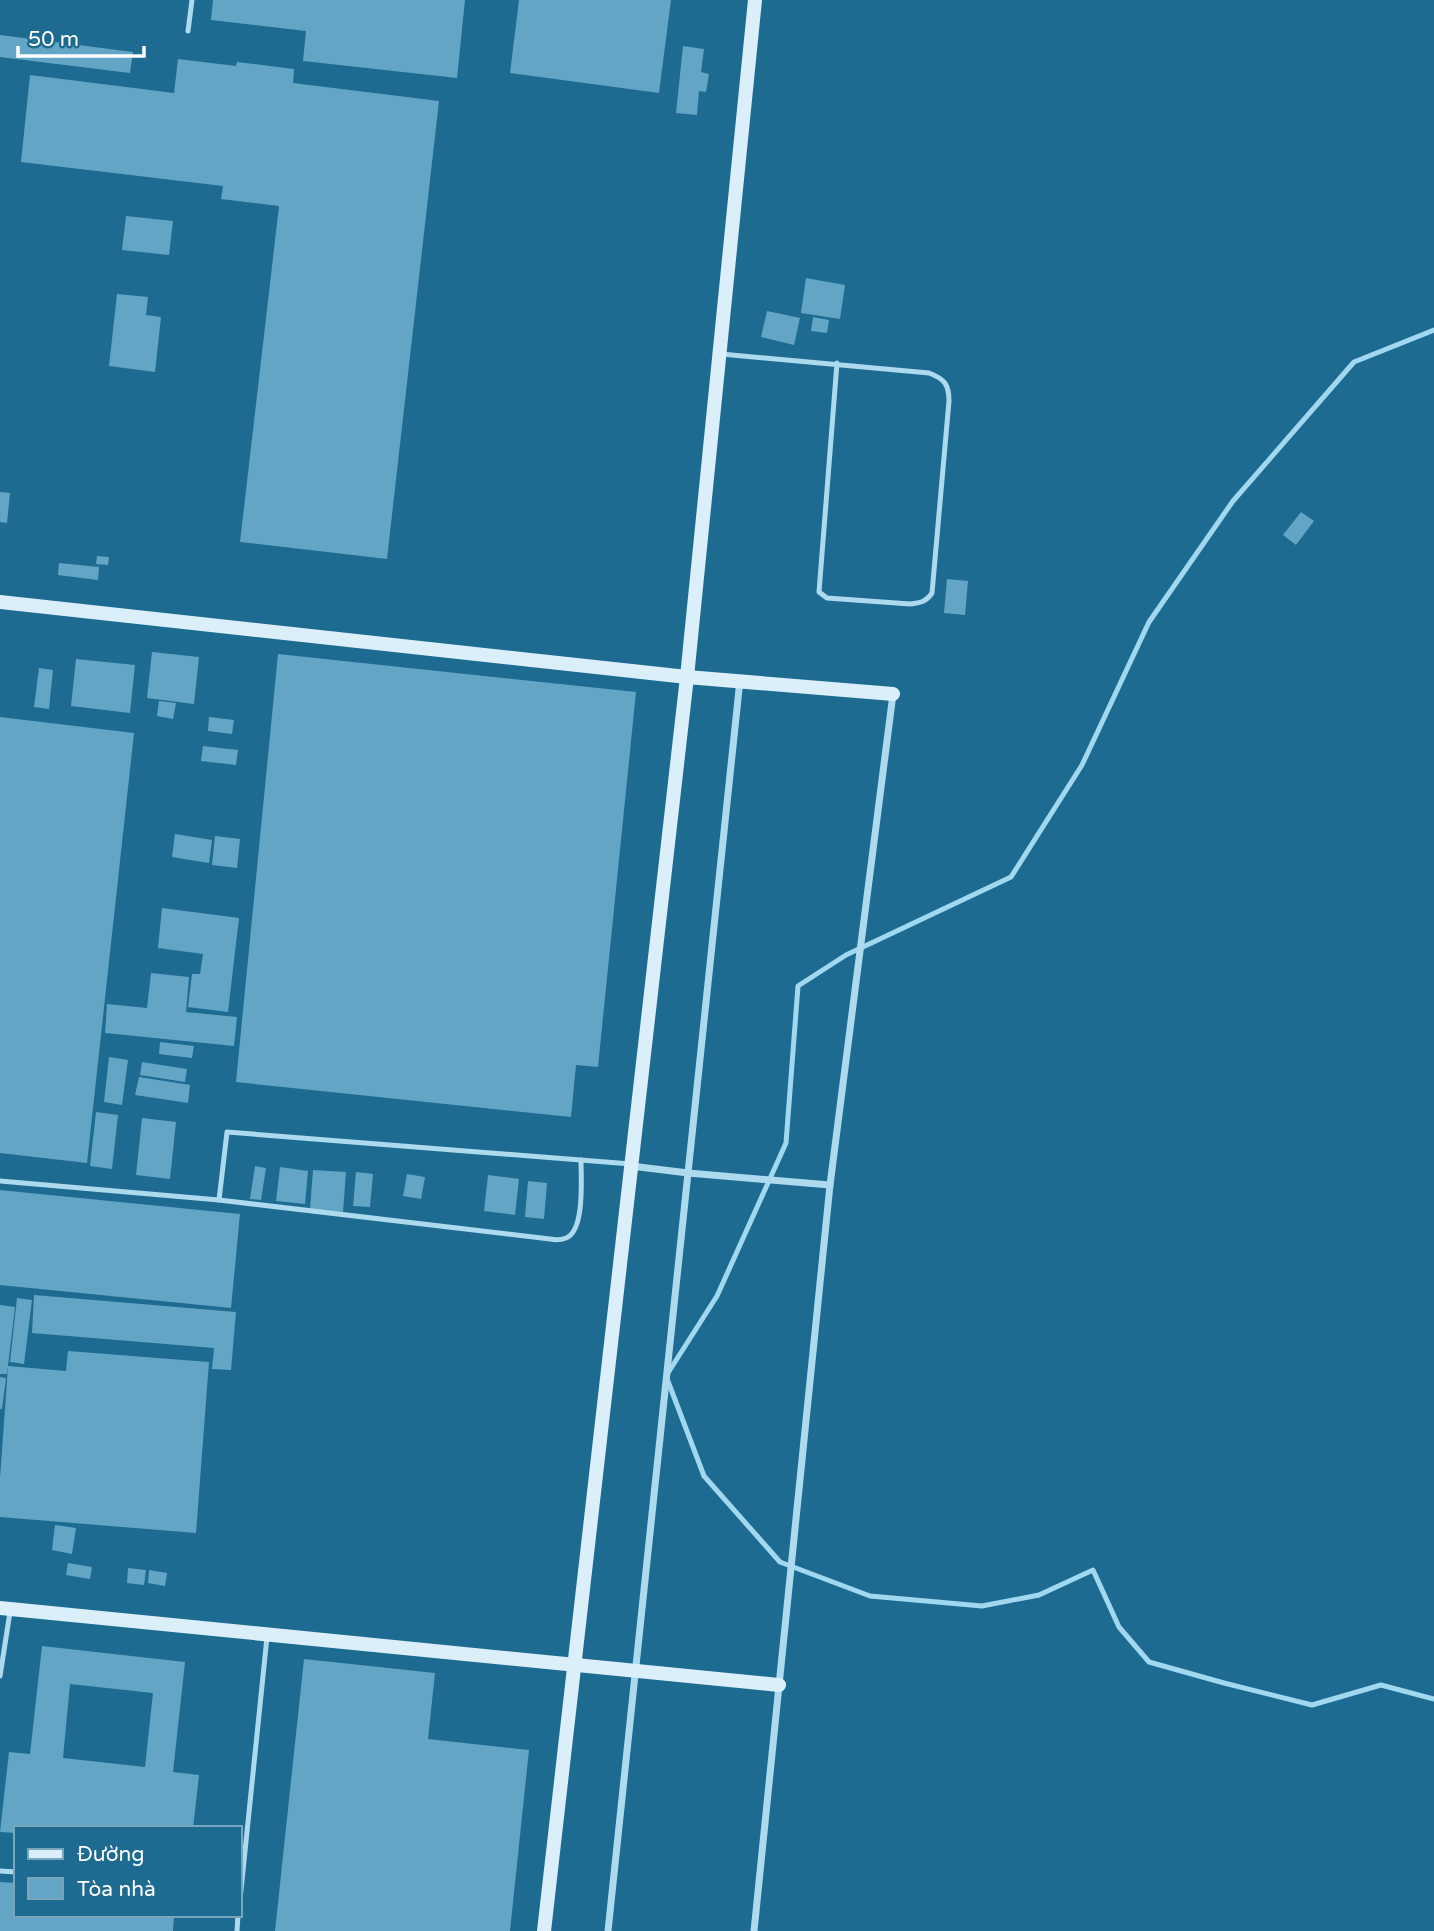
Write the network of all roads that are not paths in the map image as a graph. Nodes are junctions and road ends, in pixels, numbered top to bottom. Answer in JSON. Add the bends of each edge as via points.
{"nodes":[{"id":1,"x":192,"y":0,"type":"edge"},
{"id":2,"x":755,"y":0,"type":"edge"},
{"id":3,"x":188,"y":31,"type":"dead end"},
{"id":4,"x":719,"y":354,"type":"junction"},
{"id":5,"x":836,"y":363,"type":"junction"},
{"id":6,"x":0,"y":602,"type":"edge"},
{"id":7,"x":687,"y":677,"type":"junction"},
{"id":8,"x":740,"y":680,"type":"junction"},
{"id":9,"x":893,"y":694,"type":"joint"},
{"id":10,"x":581,"y":1160,"type":"junction"},
{"id":11,"x":631,"y":1165,"type":"junction"},
{"id":12,"x":688,"y":1173,"type":"junction"},
{"id":13,"x":0,"y":1181,"type":"edge"},
{"id":14,"x":830,"y":1185,"type":"junction"},
{"id":15,"x":219,"y":1200,"type":"junction"},
{"id":16,"x":5,"y":1608,"type":"edge"},
{"id":17,"x":268,"y":1634,"type":"junction"},
{"id":18,"x":575,"y":1665,"type":"junction"},
{"id":19,"x":634,"y":1671,"type":"junction"},
{"id":20,"x":0,"y":1676,"type":"edge"},
{"id":21,"x":779,"y":1685,"type":"junction"},
{"id":22,"x":242,"y":1874,"type":"edge"},
{"id":23,"x":544,"y":1931,"type":"edge"},
{"id":24,"x":608,"y":1931,"type":"edge"},
{"id":25,"x":754,"y":1931,"type":"edge"}],
"edges":[{"from":1,"to":3,"type":"lane"},
{"from":2,"to":4,"type":"street"},
{"from":4,"to":5,"type":"lane"},
{"from":4,"to":7,"type":"street"},
{"from":5,"to":5,"type":"lane","via":[[818,592],[827,598],[921,603],[932,593],[949,401],[946,382],[929,373]]},
{"from":6,"to":7,"type":"street"},
{"from":7,"to":8,"type":"street"},
{"from":7,"to":11,"type":"street"},
{"from":8,"to":9,"type":"street"},
{"from":8,"to":12,"type":"street"},
{"from":9,"to":14,"type":"street"},
{"from":10,"to":11,"type":"lane"},
{"from":10,"to":15,"type":"lane","via":[[227,1132]]},
{"from":10,"to":15,"type":"lane","via":[[577,1226],[564,1240]]},
{"from":11,"to":12,"type":"street"},
{"from":11,"to":18,"type":"street"},
{"from":12,"to":14,"type":"street"},
{"from":12,"to":19,"type":"street"},
{"from":13,"to":15,"type":"lane"},
{"from":14,"to":21,"type":"street"},
{"from":16,"to":17,"type":"street"},
{"from":16,"to":20,"type":"lane"},
{"from":17,"to":18,"type":"street"},
{"from":17,"to":22,"type":"lane"},
{"from":18,"to":19,"type":"street"},
{"from":18,"to":23,"type":"street"},
{"from":19,"to":21,"type":"street"},
{"from":19,"to":24,"type":"street"},
{"from":21,"to":25,"type":"street"}]}
